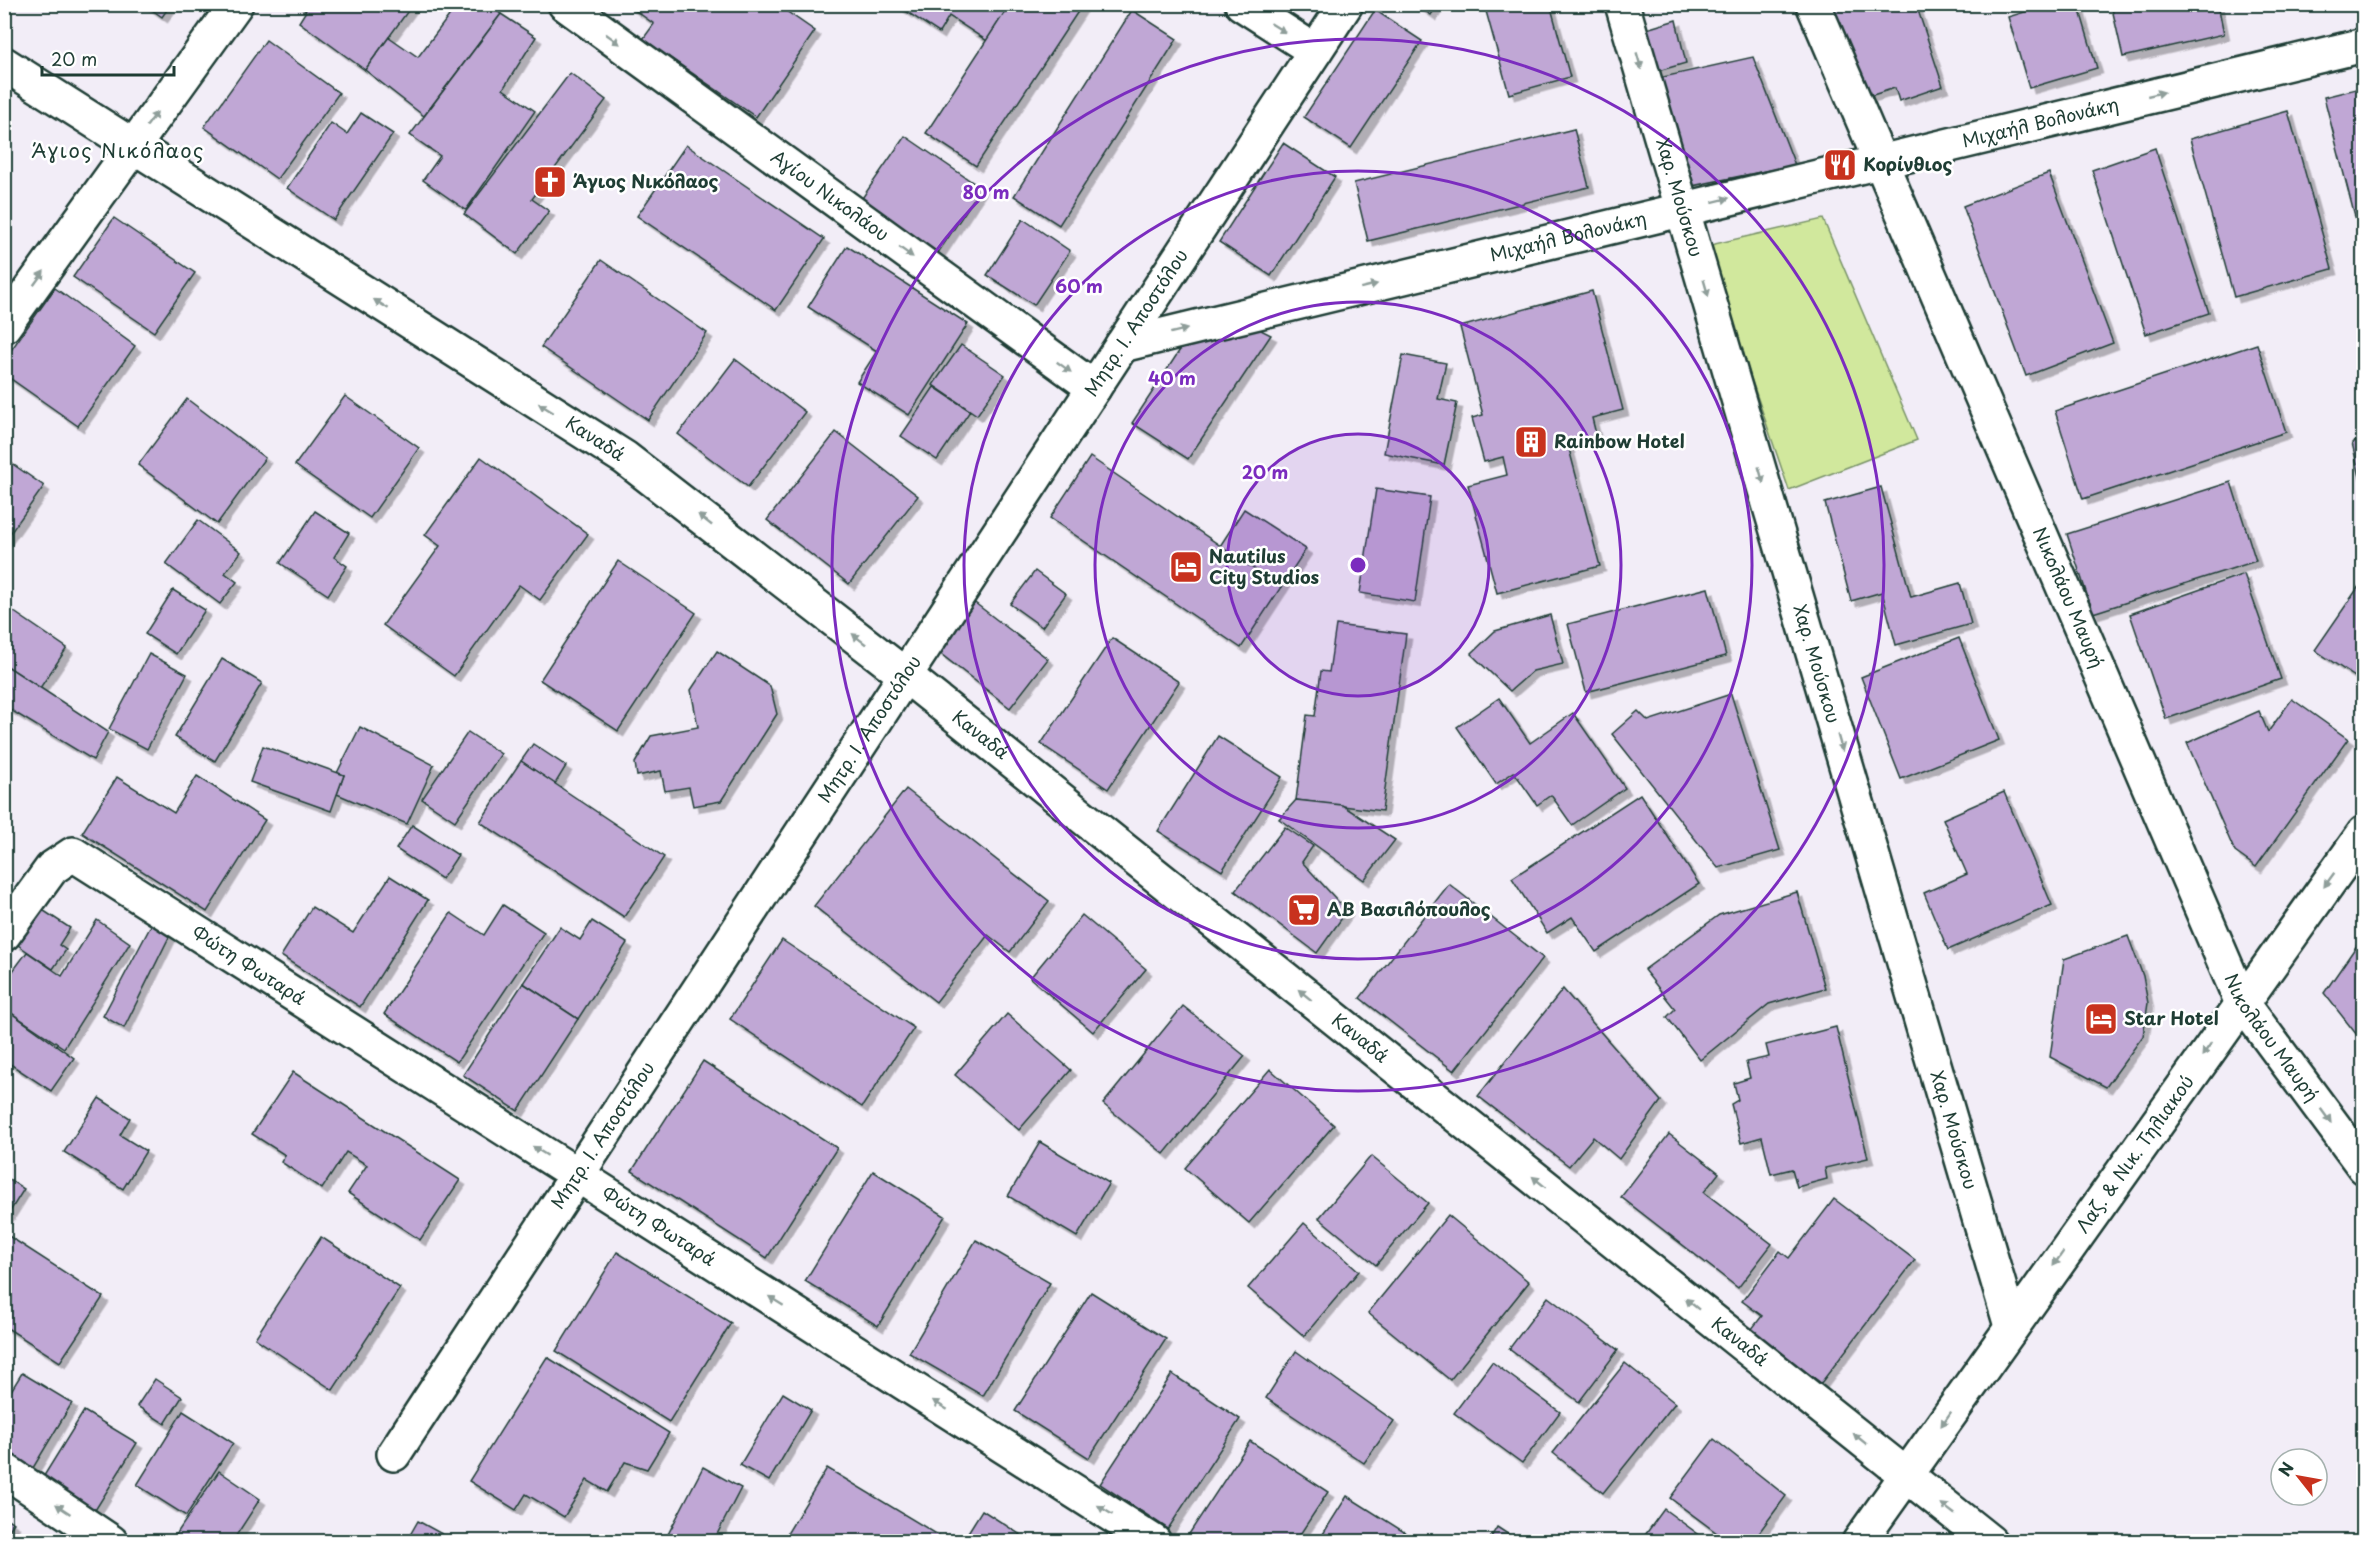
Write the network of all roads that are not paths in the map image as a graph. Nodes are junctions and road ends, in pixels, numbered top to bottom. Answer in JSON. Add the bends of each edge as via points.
{"nodes":[{"id":1,"x":236,"y":4,"type":"edge"},
{"id":2,"x":565,"y":4,"type":"edge"},
{"id":3,"x":1242,"y":4,"type":"edge"},
{"id":4,"x":1346,"y":4,"type":"edge"},
{"id":5,"x":1622,"y":4,"type":"edge"},
{"id":6,"x":1813,"y":4,"type":"edge"},
{"id":7,"x":2364,"y":45,"type":"edge"},
{"id":8,"x":1315,"y":51,"type":"junction"},
{"id":9,"x":4,"y":64,"type":"edge"},
{"id":10,"x":132,"y":147,"type":"junction"},
{"id":11,"x":1880,"y":160,"type":"junction"},
{"id":12,"x":1683,"y":210,"type":"junction"},
{"id":13,"x":4,"y":326,"type":"edge"},
{"id":14,"x":1122,"y":345,"type":"junction"},
{"id":15,"x":1094,"y":388,"type":"junction"},
{"id":16,"x":905,"y":675,"type":"junction"},
{"id":17,"x":2364,"y":833,"type":"edge"},
{"id":18,"x":4,"y":934,"type":"edge"},
{"id":19,"x":2241,"y":1001,"type":"junction"},
{"id":20,"x":2364,"y":1167,"type":"edge"},
{"id":21,"x":577,"y":1174,"type":"junction"},
{"id":22,"x":2011,"y":1326,"type":"junction"},
{"id":23,"x":394,"y":1454,"type":"dead end"},
{"id":24,"x":4,"y":1470,"type":"edge"},
{"id":25,"x":1906,"y":1476,"type":"junction"},
{"id":26,"x":111,"y":1542,"type":"edge"},
{"id":27,"x":1154,"y":1542,"type":"edge"},
{"id":28,"x":1859,"y":1542,"type":"edge"},
{"id":29,"x":1990,"y":1542,"type":"edge"}],
"edges":[{"from":10,"to":1,"type":"street","one_way":true},
{"from":2,"to":15,"type":"street","name":"Αγίου Νικολάου","one_way":true},
{"from":3,"to":8,"type":"street","one_way":true},
{"from":4,"to":8,"type":"street","name":"Μητρ. Ι. Αποστόλου"},
{"from":5,"to":12,"type":"street","name":"Χαρ. Μούσκου","one_way":true},
{"from":6,"to":11,"type":"street","name":"Νικολάου Μαυρή"},
{"from":11,"to":7,"type":"street","name":"Μιχαήλ Βολονάκη","one_way":true},
{"from":8,"to":14,"type":"street","name":"Μητρ. Ι. Αποστόλου"},
{"from":9,"to":10,"type":"street","name":"Καναδά"},
{"from":13,"to":10,"type":"street","one_way":true},
{"from":16,"to":10,"type":"street","name":"Καναδά","one_way":true,"via":[[625,458]]},
{"from":12,"to":11,"type":"street","name":"Μιχαήλ Βολονάκη","one_way":true},
{"from":11,"to":19,"type":"street","name":"Νικολάου Μαυρή"},
{"from":14,"to":12,"type":"street","name":"Μιχαήλ Βολονάκη","one_way":true},
{"from":12,"to":22,"type":"street","name":"Χαρ. Μούσκου","one_way":true},
{"from":14,"to":15,"type":"street","name":"Μητρ. Ι. Αποστόλου"},
{"from":15,"to":16,"type":"street","name":"Μητρ. Ι. Αποστόλου"},
{"from":16,"to":21,"type":"street","name":"Μητρ. Ι. Αποστόλου"},
{"from":25,"to":16,"type":"street","name":"Καναδά","one_way":true},
{"from":17,"to":19,"type":"street","name":"Λαζ. & Νικ. Τηλιακού","one_way":true},
{"from":21,"to":18,"type":"street","name":"Φώτη Φωταρά","one_way":true,"via":[[74,854],[52,868]]},
{"from":19,"to":20,"type":"street","name":"Νικολάου Μαυρή","one_way":true},
{"from":19,"to":22,"type":"street","name":"Λαζ. & Νικ. Τηλιακού","one_way":true},
{"from":21,"to":23,"type":"street","name":"Μητρ. Ι. Αποστόλου"},
{"from":27,"to":21,"type":"street","name":"Φώτη Φωταρά","one_way":true},
{"from":22,"to":25,"type":"street","name":"Λαζ. & Νικ. Τηλιακού","one_way":true},
{"from":26,"to":24,"type":"street","one_way":true},
{"from":25,"to":28,"type":"street","name":"Λαζ. & Νικ. Τηλιακού"},
{"from":29,"to":25,"type":"street","name":"Καναδά","one_way":true}]}
